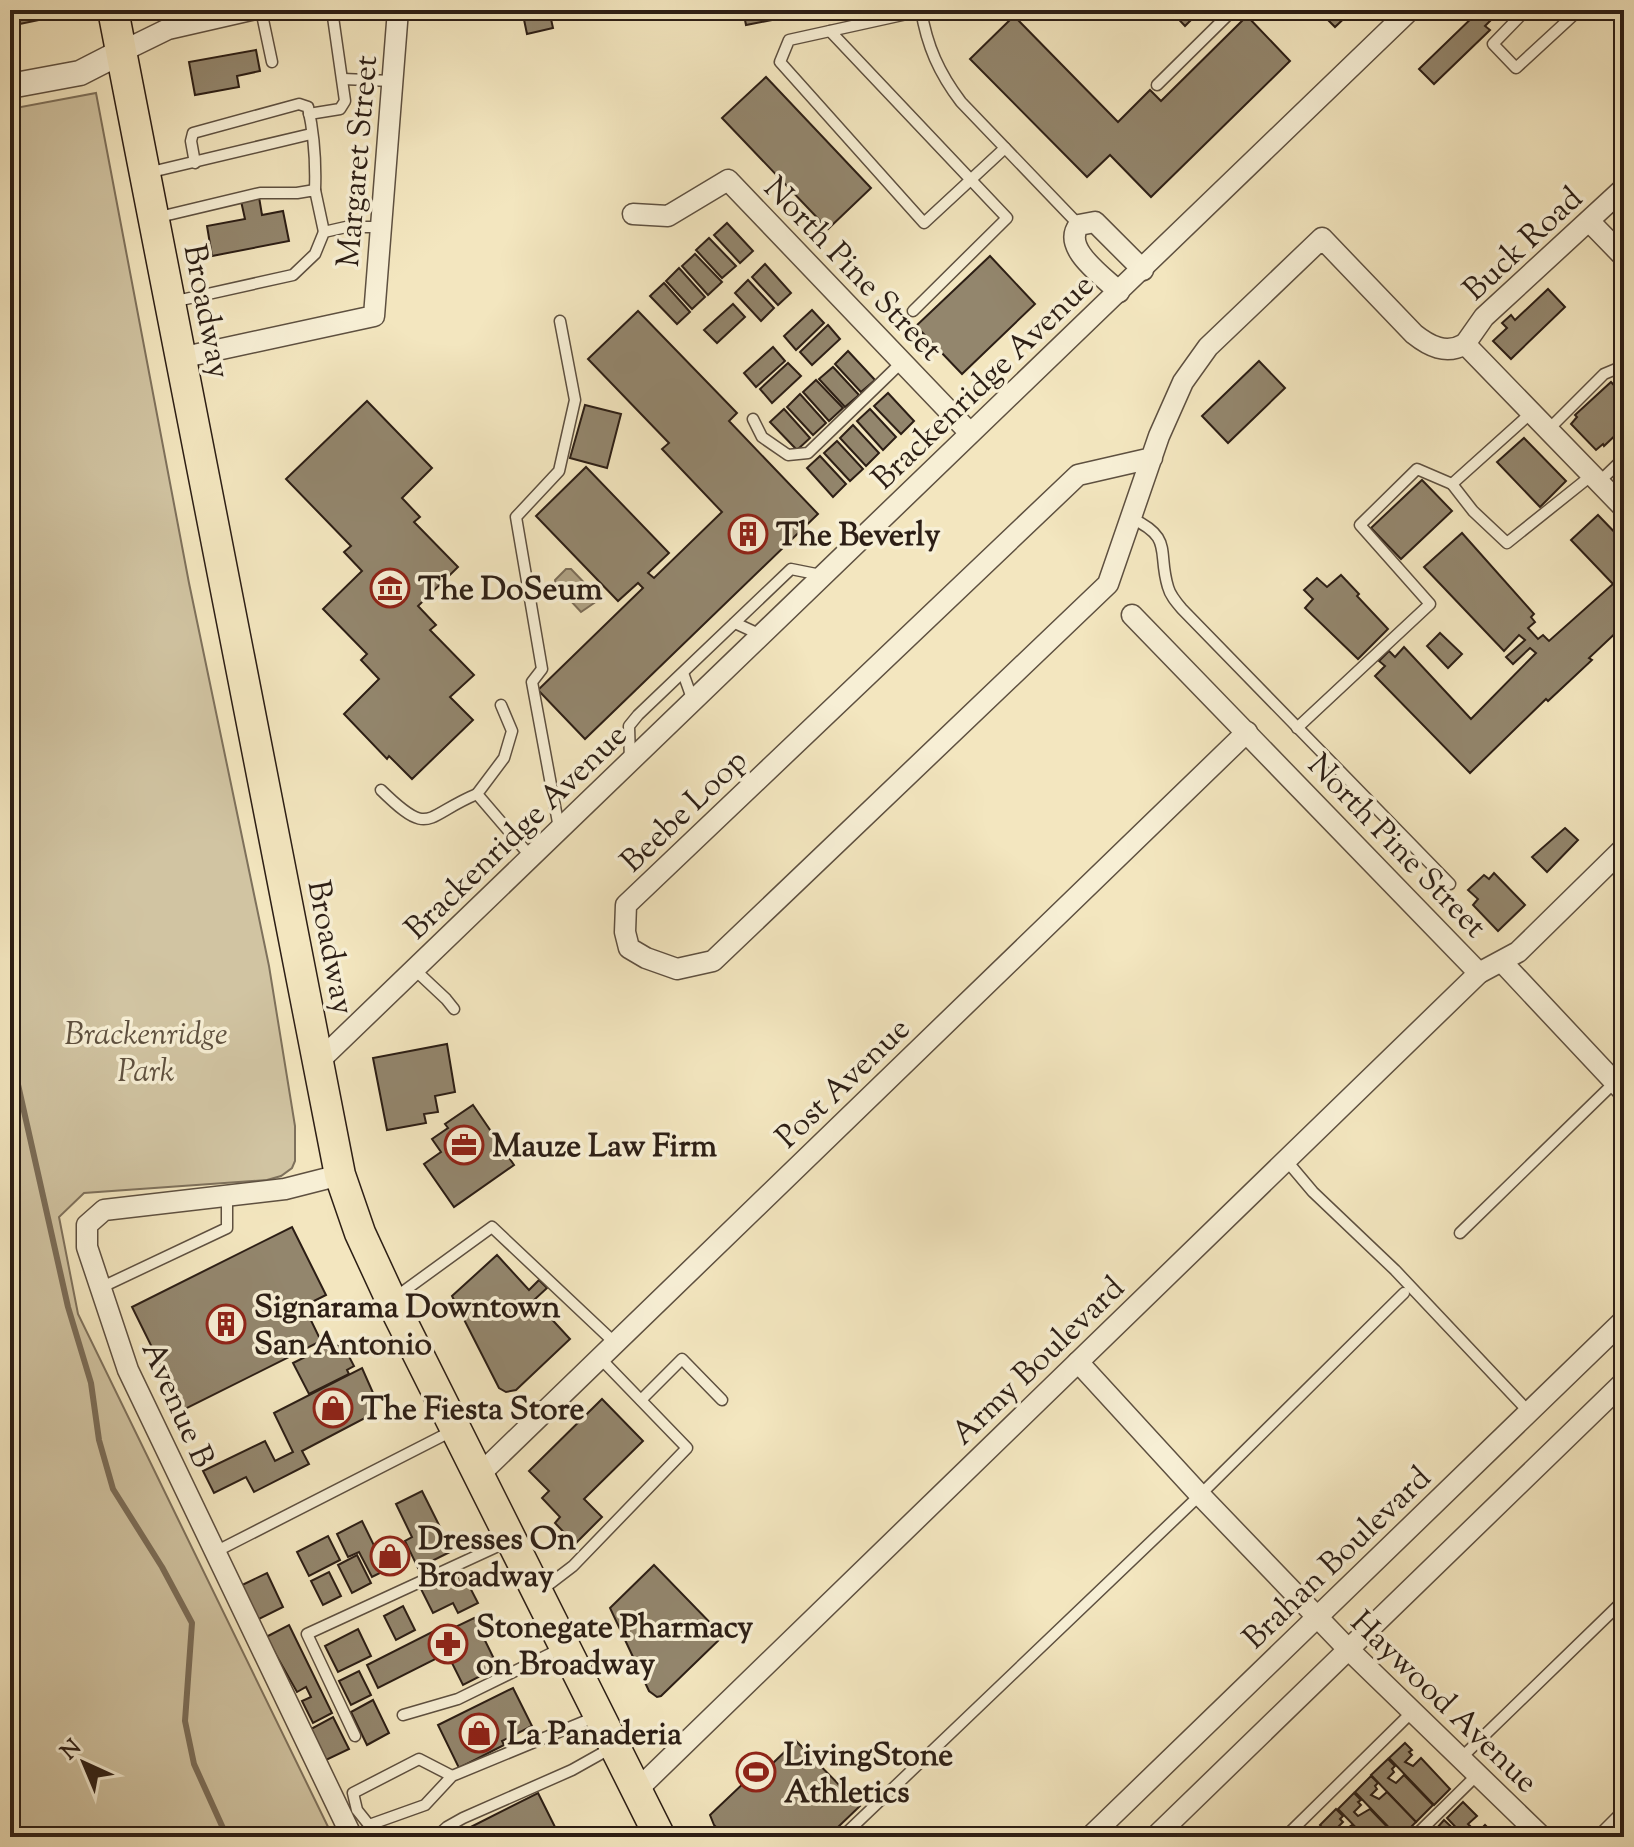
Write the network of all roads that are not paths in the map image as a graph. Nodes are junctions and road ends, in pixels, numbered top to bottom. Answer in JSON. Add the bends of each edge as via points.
{"nodes":[{"id":1,"x":113,"y":10,"type":"edge"},
{"id":2,"x":251,"y":10,"type":"edge"},
{"id":3,"x":261,"y":10,"type":"edge"},
{"id":4,"x":332,"y":10,"type":"edge"},
{"id":5,"x":398,"y":10,"type":"edge"},
{"id":6,"x":922,"y":10,"type":"edge"},
{"id":7,"x":1233,"y":10,"type":"edge"},
{"id":8,"x":1410,"y":10,"type":"edge"},
{"id":9,"x":1526,"y":10,"type":"edge"},
{"id":10,"x":1579,"y":10,"type":"edge"},
{"id":11,"x":830,"y":31,"type":"junction"},
{"id":12,"x":121,"y":52,"type":"junction"},
{"id":13,"x":272,"y":62,"type":"dead end"},
{"id":14,"x":343,"y":79,"type":"junction"},
{"id":15,"x":392,"y":81,"type":"junction"},
{"id":16,"x":1157,"y":85,"type":"dead end"},
{"id":17,"x":10,"y":86,"type":"edge"},
{"id":18,"x":309,"y":114,"type":"junction"},
{"id":19,"x":311,"y":134,"type":"junction"},
{"id":20,"x":1005,"y":148,"type":"junction"},
{"id":21,"x":195,"y":163,"type":"junction"},
{"id":22,"x":145,"y":174,"type":"junction"},
{"id":23,"x":970,"y":180,"type":"junction"},
{"id":24,"x":1624,"y":188,"type":"edge"},
{"id":25,"x":315,"y":190,"type":"junction"},
{"id":26,"x":633,"y":214,"type":"dead end"},
{"id":27,"x":154,"y":219,"type":"junction"},
{"id":28,"x":1589,"y":221,"type":"junction"},
{"id":29,"x":1079,"y":225,"type":"junction"},
{"id":30,"x":381,"y":227,"type":"junction"},
{"id":31,"x":324,"y":232,"type":"junction"},
{"id":32,"x":1624,"y":257,"type":"edge"},
{"id":33,"x":1143,"y":270,"type":"junction"},
{"id":34,"x":1119,"y":292,"type":"junction"},
{"id":35,"x":170,"y":303,"type":"junction"},
{"id":36,"x":913,"y":311,"type":"dead end"},
{"id":37,"x":560,"y":321,"type":"dead end"},
{"id":38,"x":1465,"y":344,"type":"junction"},
{"id":39,"x":180,"y":358,"type":"junction"},
{"id":40,"x":903,"y":361,"type":"junction"},
{"id":41,"x":1624,"y":370,"type":"edge"},
{"id":42,"x":1531,"y":413,"type":"junction"},
{"id":43,"x":753,"y":419,"type":"dead end"},
{"id":44,"x":1548,"y":430,"type":"junction"},
{"id":45,"x":970,"y":433,"type":"junction"},
{"id":46,"x":1152,"y":458,"type":"junction"},
{"id":47,"x":1624,"y":458,"type":"edge"},
{"id":48,"x":1595,"y":479,"type":"junction"},
{"id":49,"x":1452,"y":484,"type":"junction"},
{"id":50,"x":1624,"y":508,"type":"edge"},
{"id":51,"x":1131,"y":518,"type":"junction"},
{"id":52,"x":823,"y":575,"type":"junction"},
{"id":53,"x":1132,"y":615,"type":"dead end"},
{"id":54,"x":735,"y":623,"type":"junction"},
{"id":55,"x":761,"y":635,"type":"junction"},
{"id":56,"x":683,"y":673,"type":"junction"},
{"id":57,"x":693,"y":701,"type":"junction"},
{"id":58,"x":501,"y":705,"type":"dead end"},
{"id":59,"x":1297,"y":728,"type":"junction"},
{"id":60,"x":1247,"y":732,"type":"junction"},
{"id":61,"x":630,"y":761,"type":"junction"},
{"id":62,"x":381,"y":790,"type":"dead end"},
{"id":63,"x":477,"y":794,"type":"junction"},
{"id":64,"x":559,"y":830,"type":"junction"},
{"id":65,"x":1624,"y":848,"type":"edge"},
{"id":66,"x":531,"y":857,"type":"junction"},
{"id":67,"x":1450,"y":884,"type":"dead end"},
{"id":68,"x":1503,"y":963,"type":"junction"},
{"id":69,"x":414,"y":969,"type":"junction"},
{"id":70,"x":1479,"y":973,"type":"junction"},
{"id":71,"x":454,"y":1009,"type":"dead end"},
{"id":72,"x":318,"y":1062,"type":"junction"},
{"id":73,"x":1619,"y":1080,"type":"edge"},
{"id":74,"x":1286,"y":1160,"type":"junction"},
{"id":75,"x":340,"y":1175,"type":"junction"},
{"id":76,"x":227,"y":1194,"type":"junction"},
{"id":77,"x":1460,"y":1233,"type":"dead end"},
{"id":78,"x":100,"y":1288,"type":"junction"},
{"id":79,"x":1404,"y":1293,"type":"dead end"},
{"id":80,"x":391,"y":1300,"type":"junction"},
{"id":81,"x":1624,"y":1320,"type":"edge"},
{"id":82,"x":608,"y":1350,"type":"junction"},
{"id":83,"x":1078,"y":1362,"type":"junction"},
{"id":84,"x":1624,"y":1382,"type":"edge"},
{"id":85,"x":641,"y":1400,"type":"junction"},
{"id":86,"x":722,"y":1400,"type":"dead end"},
{"id":87,"x":1529,"y":1412,"type":"junction"},
{"id":88,"x":456,"y":1429,"type":"junction"},
{"id":89,"x":479,"y":1475,"type":"junction"},
{"id":90,"x":1200,"y":1495,"type":"junction"},
{"id":91,"x":511,"y":1540,"type":"junction"},
{"id":92,"x":215,"y":1552,"type":"junction"},
{"id":93,"x":537,"y":1593,"type":"junction"},
{"id":94,"x":1624,"y":1600,"type":"edge"},
{"id":95,"x":1317,"y":1617,"type":"junction"},
{"id":96,"x":564,"y":1647,"type":"junction"},
{"id":97,"x":1347,"y":1648,"type":"junction"},
{"id":98,"x":1412,"y":1712,"type":"junction"},
{"id":99,"x":403,"y":1715,"type":"dead end"},
{"id":100,"x":599,"y":1715,"type":"junction"},
{"id":101,"x":355,"y":1736,"type":"dead end"},
{"id":102,"x":614,"y":1746,"type":"junction"},
{"id":103,"x":1460,"y":1759,"type":"junction"},
{"id":104,"x":1477,"y":1775,"type":"junction"},
{"id":105,"x":452,"y":1776,"type":"junction"},
{"id":106,"x":637,"y":1790,"type":"junction"},
{"id":107,"x":350,"y":1814,"type":"junction"},
{"id":108,"x":1624,"y":1820,"type":"edge"},
{"id":109,"x":1166,"y":1834,"type":"edge"},
{"id":110,"x":352,"y":1837,"type":"edge"},
{"id":111,"x":436,"y":1837,"type":"edge"},
{"id":112,"x":660,"y":1837,"type":"edge"},
{"id":113,"x":842,"y":1837,"type":"edge"},
{"id":114,"x":1090,"y":1837,"type":"edge"},
{"id":115,"x":1285,"y":1837,"type":"edge"},
{"id":116,"x":1414,"y":1837,"type":"edge"},
{"id":117,"x":1542,"y":1837,"type":"edge"},
{"id":118,"x":1607,"y":1837,"type":"edge"}],
"edges":[{"from":1,"to":12,"type":"main road","name":"Broadway"},
{"from":2,"to":12,"type":"street","via":[[168,29]]},
{"from":3,"to":13,"type":"lane"},
{"from":4,"to":14,"type":"lane"},
{"from":5,"to":15,"type":"street","name":"Margaret Street"},
{"from":6,"to":11,"type":"lane"},
{"from":6,"to":20,"type":"lane","via":[[932,54],[949,85]]},
{"from":7,"to":16,"type":"lane"},
{"from":8,"to":33,"type":"street","name":"Brackenridge Avenue"},
{"from":9,"to":10,"type":"lane","via":[[1493,44],[1516,68]]},
{"from":11,"to":23,"type":"lane"},
{"from":11,"to":23,"type":"lane","via":[[789,40],[780,62],[924,223]]},
{"from":12,"to":17,"type":"street","via":[[80,73]]},
{"from":12,"to":22,"type":"main road","name":"Broadway"},
{"from":14,"to":15,"type":"lane"},
{"from":14,"to":18,"type":"lane","via":[[345,101],[340,109]]},
{"from":15,"to":30,"type":"street","name":"Margaret Street"},
{"from":18,"to":19,"type":"lane"},
{"from":18,"to":21,"type":"lane","via":[[308,107],[299,104],[193,133]]},
{"from":19,"to":21,"type":"lane"},
{"from":19,"to":25,"type":"lane"},
{"from":20,"to":23,"type":"lane"},
{"from":20,"to":29,"type":"lane"},
{"from":21,"to":22,"type":"lane"},
{"from":22,"to":27,"type":"main road","name":"Broadway"},
{"from":23,"to":36,"type":"lane","via":[[1007,218]]},
{"from":24,"to":28,"type":"street","name":"Buck Road"},
{"from":25,"to":27,"type":"lane","via":[[260,193]]},
{"from":25,"to":31,"type":"lane"},
{"from":26,"to":40,"type":"street","name":"North Pine Street","via":[[668,216],[728,180]]},
{"from":27,"to":35,"type":"main road","name":"Broadway"},
{"from":28,"to":32,"type":"street"},
{"from":28,"to":38,"type":"street","name":"Buck Road","via":[[1484,317]]},
{"from":29,"to":33,"type":"street","via":[[1095,222]]},
{"from":29,"to":34,"type":"street","via":[[1073,236],[1075,248]]},
{"from":30,"to":31,"type":"lane"},
{"from":30,"to":39,"type":"street","name":"Margaret Street","via":[[374,316]]},
{"from":31,"to":35,"type":"lane","via":[[315,254],[293,275]]},
{"from":33,"to":34,"type":"street","name":"Brackenridge Avenue"},
{"from":34,"to":45,"type":"street","name":"Brackenridge Avenue"},
{"from":35,"to":39,"type":"main road","name":"Broadway"},
{"from":37,"to":64,"type":"lane","via":[[575,400],[572,414],[559,471],[516,517],[542,669],[532,682]]},
{"from":38,"to":42,"type":"street"},
{"from":38,"to":46,"type":"street","via":[[1448,350],[1430,346],[1322,238],[1208,347],[1183,382]]},
{"from":39,"to":72,"type":"main road","name":"Broadway"},
{"from":40,"to":43,"type":"lane","via":[[808,453],[788,455],[762,437]]},
{"from":40,"to":45,"type":"street","name":"North Pine Street"},
{"from":41,"to":44,"type":"lane","via":[[1604,374]]},
{"from":42,"to":44,"type":"street"},
{"from":42,"to":49,"type":"lane"},
{"from":44,"to":48,"type":"street"},
{"from":45,"to":52,"type":"street","name":"Brackenridge Avenue"},
{"from":46,"to":51,"type":"street"},
{"from":46,"to":51,"type":"street","name":"Beebe Loop","via":[[1078,475],[626,905],[629,948],[677,969],[713,961],[1108,584]]},
{"from":47,"to":48,"type":"lane"},
{"from":48,"to":49,"type":"lane","via":[[1507,543]]},
{"from":48,"to":50,"type":"street"},
{"from":49,"to":59,"type":"lane","via":[[1417,469],[1360,525],[1430,604]]},
{"from":51,"to":59,"type":"lane","via":[[1159,538],[1168,591],[1182,609]]},
{"from":52,"to":54,"type":"lane","via":[[791,569]]},
{"from":52,"to":55,"type":"street","name":"Brackenridge Avenue"},
{"from":53,"to":60,"type":"street","name":"North Pine Street"},
{"from":54,"to":55,"type":"lane"},
{"from":54,"to":56,"type":"lane"},
{"from":55,"to":57,"type":"street","name":"Brackenridge Avenue"},
{"from":56,"to":57,"type":"lane"},
{"from":56,"to":61,"type":"lane","via":[[629,726]]},
{"from":57,"to":61,"type":"street","name":"Brackenridge Avenue"},
{"from":58,"to":63,"type":"lane","via":[[512,731],[504,758]]},
{"from":59,"to":67,"type":"lane"},
{"from":60,"to":70,"type":"street","name":"North Pine Street"},
{"from":60,"to":82,"type":"street","name":"Post Avenue"},
{"from":61,"to":64,"type":"street","name":"Brackenridge Avenue"},
{"from":62,"to":63,"type":"lane","via":[[413,819],[435,818]]},
{"from":63,"to":66,"type":"lane"},
{"from":64,"to":66,"type":"street","name":"Brackenridge Avenue"},
{"from":65,"to":68,"type":"street"},
{"from":66,"to":69,"type":"street","name":"Brackenridge Avenue"},
{"from":68,"to":70,"type":"street","name":"North Pine Street"},
{"from":68,"to":73,"type":"street","name":"North Pine Street"},
{"from":69,"to":71,"type":"lane"},
{"from":69,"to":72,"type":"street","name":"Brackenridge Avenue"},
{"from":70,"to":74,"type":"street","name":"Army Boulevard"},
{"from":72,"to":75,"type":"main road","name":"Broadway"},
{"from":73,"to":77,"type":"lane"},
{"from":74,"to":83,"type":"street","name":"Army Boulevard"},
{"from":74,"to":87,"type":"lane"},
{"from":75,"to":76,"type":"street","name":"Avenue B","via":[[285,1189]]},
{"from":75,"to":80,"type":"main road","name":"Broadway"},
{"from":76,"to":78,"type":"lane","via":[[227,1228]]},
{"from":76,"to":78,"type":"street","name":"Avenue B","via":[[104,1210],[87,1225],[87,1247]]},
{"from":78,"to":92,"type":"street","name":"Avenue B","via":[[128,1370]]},
{"from":79,"to":90,"type":"lane"},
{"from":80,"to":82,"type":"lane","via":[[492,1227]]},
{"from":80,"to":88,"type":"main road","name":"Broadway"},
{"from":81,"to":87,"type":"street","name":"Brahan Boulevard"},
{"from":82,"to":85,"type":"lane"},
{"from":82,"to":89,"type":"street","name":"Post Avenue"},
{"from":83,"to":90,"type":"street","name":"Haywood Avenue"},
{"from":83,"to":106,"type":"street","name":"Army Boulevard"},
{"from":84,"to":97,"type":"street"},
{"from":85,"to":86,"type":"lane","via":[[682,1359]]},
{"from":85,"to":93,"type":"lane","via":[[687,1448],[573,1566]]},
{"from":87,"to":95,"type":"street","name":"Brahan Boulevard"},
{"from":88,"to":89,"type":"main road","name":"Broadway"},
{"from":88,"to":92,"type":"lane"},
{"from":89,"to":91,"type":"main road","name":"Broadway"},
{"from":90,"to":95,"type":"street","name":"Haywood Avenue"},
{"from":90,"to":113,"type":"lane"},
{"from":91,"to":93,"type":"main road","name":"Broadway"},
{"from":91,"to":101,"type":"lane","via":[[307,1634]]},
{"from":92,"to":107,"type":"street","name":"Avenue B"},
{"from":93,"to":96,"type":"main road","name":"Broadway"},
{"from":94,"to":103,"type":"lane"},
{"from":95,"to":97,"type":"street","name":"Haywood Avenue"},
{"from":95,"to":114,"type":"street","name":"Brahan Boulevard"},
{"from":96,"to":99,"type":"lane","via":[[458,1699]]},
{"from":96,"to":100,"type":"main road","name":"Broadway"},
{"from":97,"to":98,"type":"street","name":"Haywood Avenue"},
{"from":97,"to":109,"type":"street"},
{"from":98,"to":103,"type":"street","name":"Haywood Avenue"},
{"from":98,"to":115,"type":"lane"},
{"from":100,"to":102,"type":"main road","name":"Broadway"},
{"from":100,"to":105,"type":"lane"},
{"from":102,"to":106,"type":"main road","name":"Broadway"},
{"from":102,"to":111,"type":"lane","via":[[463,1818]]},
{"from":103,"to":104,"type":"street","name":"Haywood Avenue"},
{"from":104,"to":116,"type":"lane"},
{"from":104,"to":117,"type":"street","name":"Haywood Avenue"},
{"from":105,"to":107,"type":"lane","via":[[425,1805],[369,1825]]},
{"from":105,"to":107,"type":"lane","via":[[419,1759],[353,1793]]},
{"from":106,"to":112,"type":"main road","name":"Broadway"},
{"from":107,"to":110,"type":"street","name":"Avenue B"},
{"from":108,"to":118,"type":"street"}]}
